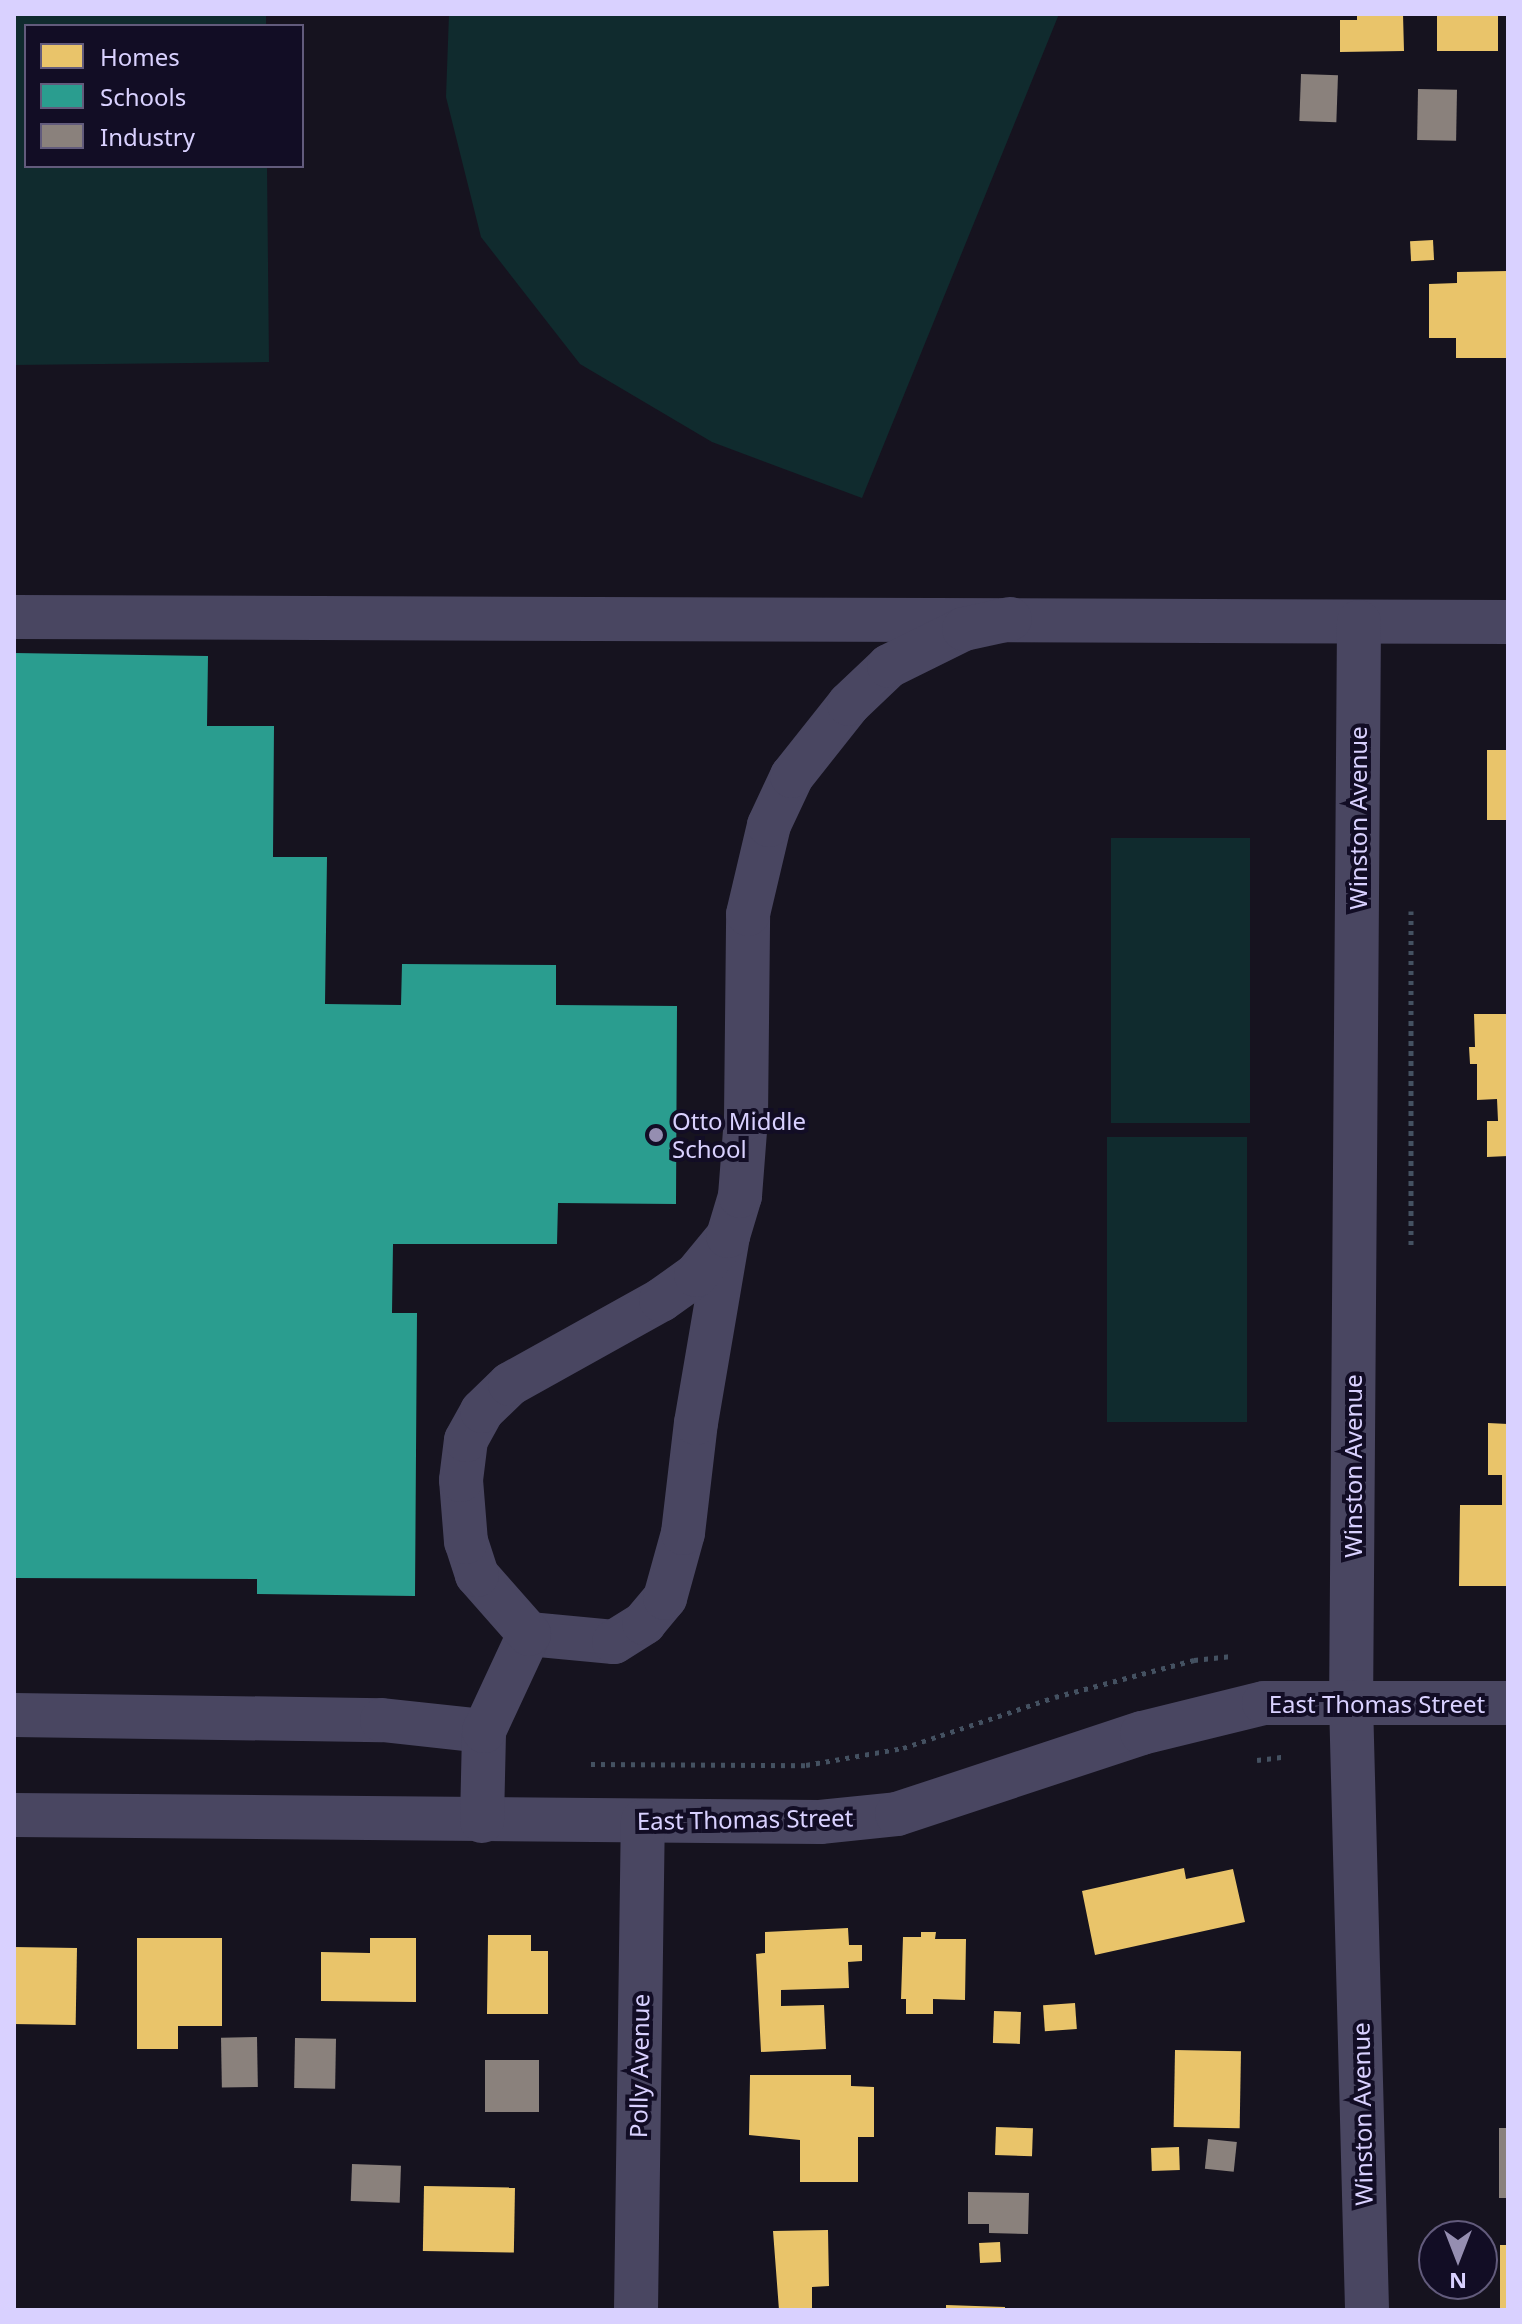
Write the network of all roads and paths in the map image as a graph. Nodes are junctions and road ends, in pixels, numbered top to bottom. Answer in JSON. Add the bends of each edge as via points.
{"nodes":[{"id":1,"x":14,"y":617,"type":"edge"},
{"id":2,"x":1010,"y":619,"type":"junction"},
{"id":3,"x":1359,"y":622,"type":"junction"},
{"id":4,"x":1508,"y":622,"type":"edge"},
{"id":5,"x":1411,"y":894,"type":"dead end"},
{"id":6,"x":728,"y":1236,"type":"junction"},
{"id":7,"x":1411,"y":1246,"type":"dead end"},
{"id":8,"x":529,"y":1634,"type":"junction"},
{"id":9,"x":1237,"y":1655,"type":"dead end"},
{"id":10,"x":1351,"y":1702,"type":"junction"},
{"id":11,"x":1508,"y":1703,"type":"edge"},
{"id":12,"x":14,"y":1715,"type":"edge"},
{"id":13,"x":484,"y":1731,"type":"junction"},
{"id":14,"x":1288,"y":1756,"type":"dead end"},
{"id":15,"x":1241,"y":1762,"type":"dead end"},
{"id":16,"x":591,"y":1764,"type":"dead end"},
{"id":17,"x":14,"y":1815,"type":"edge"},
{"id":18,"x":482,"y":1821,"type":"junction"},
{"id":19,"x":643,"y":1821,"type":"junction"},
{"id":20,"x":636,"y":2310,"type":"edge"},
{"id":21,"x":1367,"y":2310,"type":"edge"}],
"edges":[{"from":1,"to":2,"type":"street"},
{"from":2,"to":3,"type":"street"},
{"from":2,"to":6,"type":"street","via":[[964,629],[889,666],[849,704],[786,788],[756,868],[748,914],[744,1150],[740,1196]]},
{"from":3,"to":4,"type":"street"},
{"from":3,"to":10,"type":"street","name":"Winston Avenue"},
{"from":5,"to":7,"type":"path"},
{"from":6,"to":8,"type":"street","via":[[683,1533],[665,1598],[644,1623],[614,1642]]},
{"from":6,"to":8,"type":"street","via":[[696,1275],[661,1300],[510,1384],[482,1411],[466,1440],[461,1480],[473,1564],[498,1604]]},
{"from":8,"to":13,"type":"street"},
{"from":9,"to":16,"type":"path","via":[[1194,1660],[1055,1697],[889,1751],[806,1765]]},
{"from":10,"to":11,"type":"street","name":"East Thomas Street"},
{"from":10,"to":19,"type":"street","name":"East Thomas Street","via":[[1264,1703],[1142,1733],[897,1814],[820,1822]]},
{"from":10,"to":21,"type":"street","name":"Winston Avenue"},
{"from":12,"to":13,"type":"street","via":[[382,1720]]},
{"from":13,"to":18,"type":"street"},
{"from":14,"to":15,"type":"path"},
{"from":17,"to":18,"type":"street","name":"East Thomas Street"},
{"from":18,"to":19,"type":"street","name":"East Thomas Street"},
{"from":19,"to":20,"type":"street","name":"Polly Avenue"}]}
